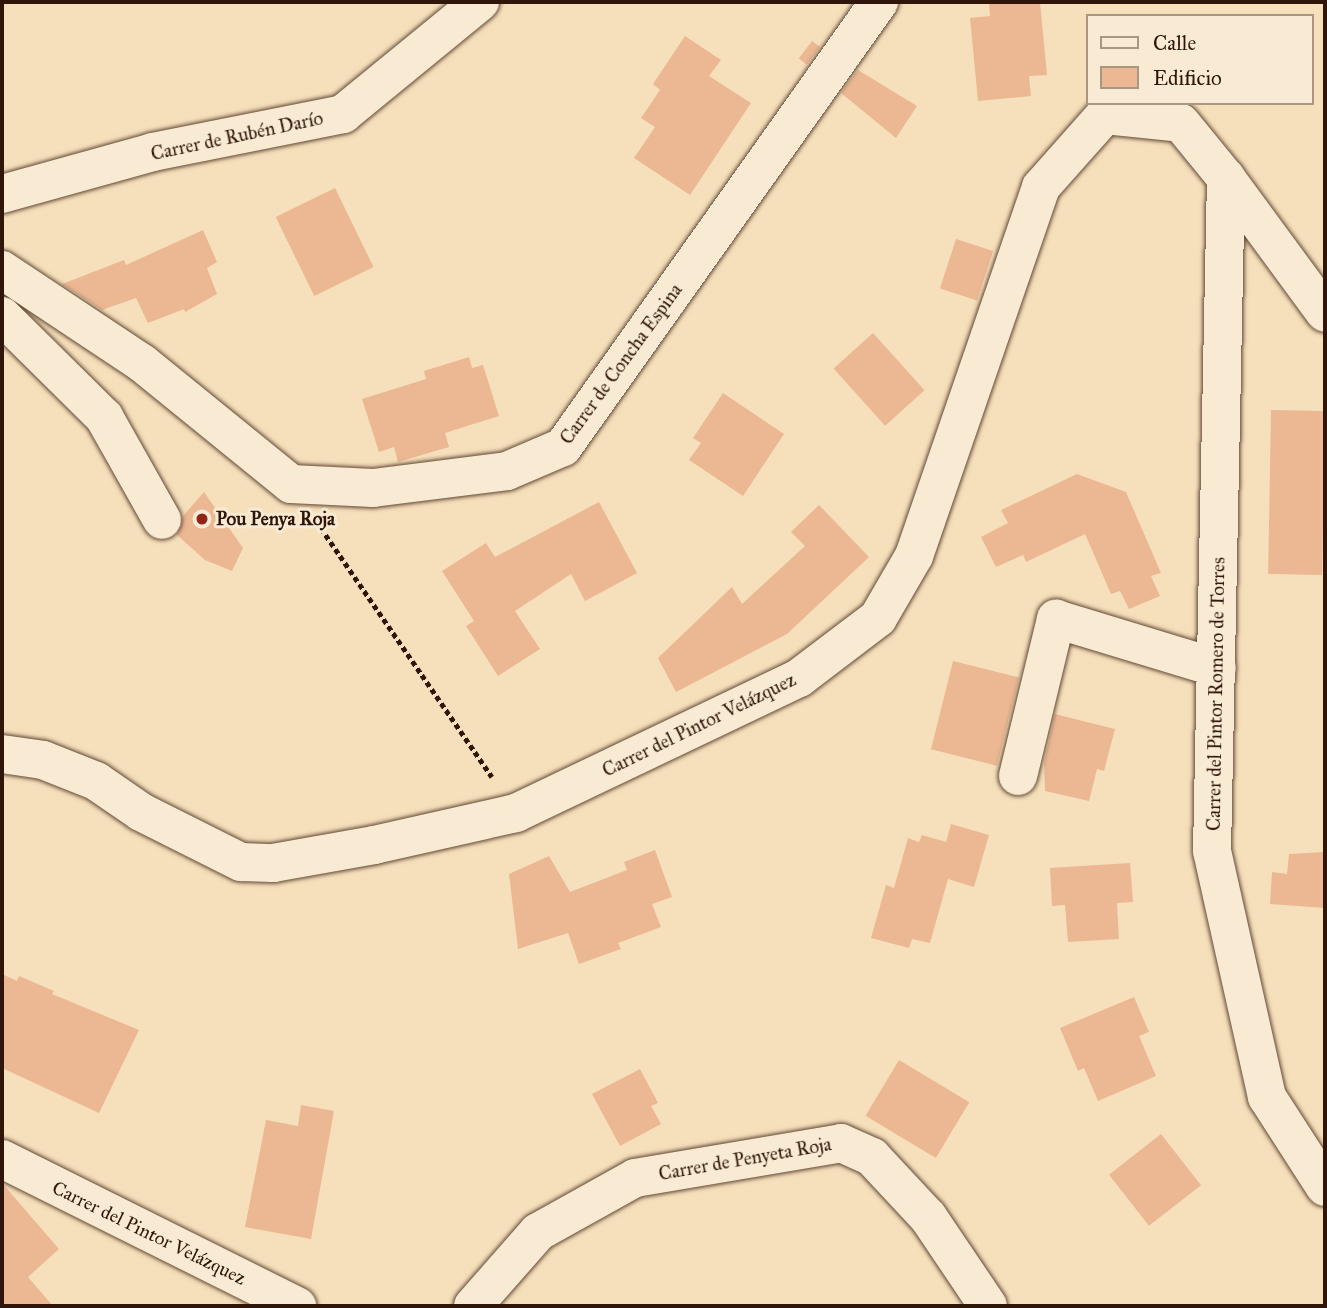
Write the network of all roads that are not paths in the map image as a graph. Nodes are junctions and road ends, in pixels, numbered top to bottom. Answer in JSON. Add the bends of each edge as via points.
{"nodes":[{"id":1,"x":480,"y":2,"type":"edge"},
{"id":2,"x":879,"y":2,"type":"edge"},
{"id":3,"x":1226,"y":178,"type":"junction"},
{"id":4,"x":2,"y":194,"type":"edge"},
{"id":5,"x":2,"y":270,"type":"edge"},
{"id":6,"x":1325,"y":313,"type":"edge"},
{"id":7,"x":2,"y":316,"type":"edge"},
{"id":8,"x":162,"y":520,"type":"dead end"},
{"id":9,"x":1217,"y":668,"type":"junction"},
{"id":10,"x":2,"y":754,"type":"edge"},
{"id":11,"x":1017,"y":776,"type":"dead end"},
{"id":12,"x":2,"y":1159,"type":"edge"},
{"id":13,"x":1325,"y":1187,"type":"edge"},
{"id":14,"x":297,"y":1306,"type":"edge"},
{"id":15,"x":472,"y":1306,"type":"edge"},
{"id":16,"x":988,"y":1306,"type":"edge"}],
"edges":[{"from":1,"to":4,"type":"street","name":"Carrer de Rubén Darío","via":[[343,114],[153,152]]},
{"from":2,"to":5,"type":"street","name":"Carrer de Concha Espina","via":[[563,447],[507,471],[373,488],[291,484],[142,363]]},
{"from":3,"to":6,"type":"street","name":"Carrer del Pintor Velázquez"},
{"from":3,"to":9,"type":"street","name":"Carrer del Pintor Romero de Torres"},
{"from":3,"to":10,"type":"street","name":"Carrer del Pintor Velázquez","via":[[1181,123],[1105,115],[1041,187],[914,556],[878,618],[799,678],[516,813],[307,859],[241,862],[141,812],[96,781],[43,760]]},
{"from":7,"to":8,"type":"street","via":[[104,417]]},
{"from":9,"to":11,"type":"street","via":[[1056,619]]},
{"from":9,"to":13,"type":"street","name":"Carrer del Pintor Romero de Torres","via":[[1212,851],[1267,1097]]},
{"from":12,"to":14,"type":"street","name":"Carrer del Pintor Velázquez"},
{"from":15,"to":16,"type":"street","name":"Carrer de Penyeta Roja","via":[[538,1232],[635,1178],[841,1143],[872,1157],[928,1217]]}]}
